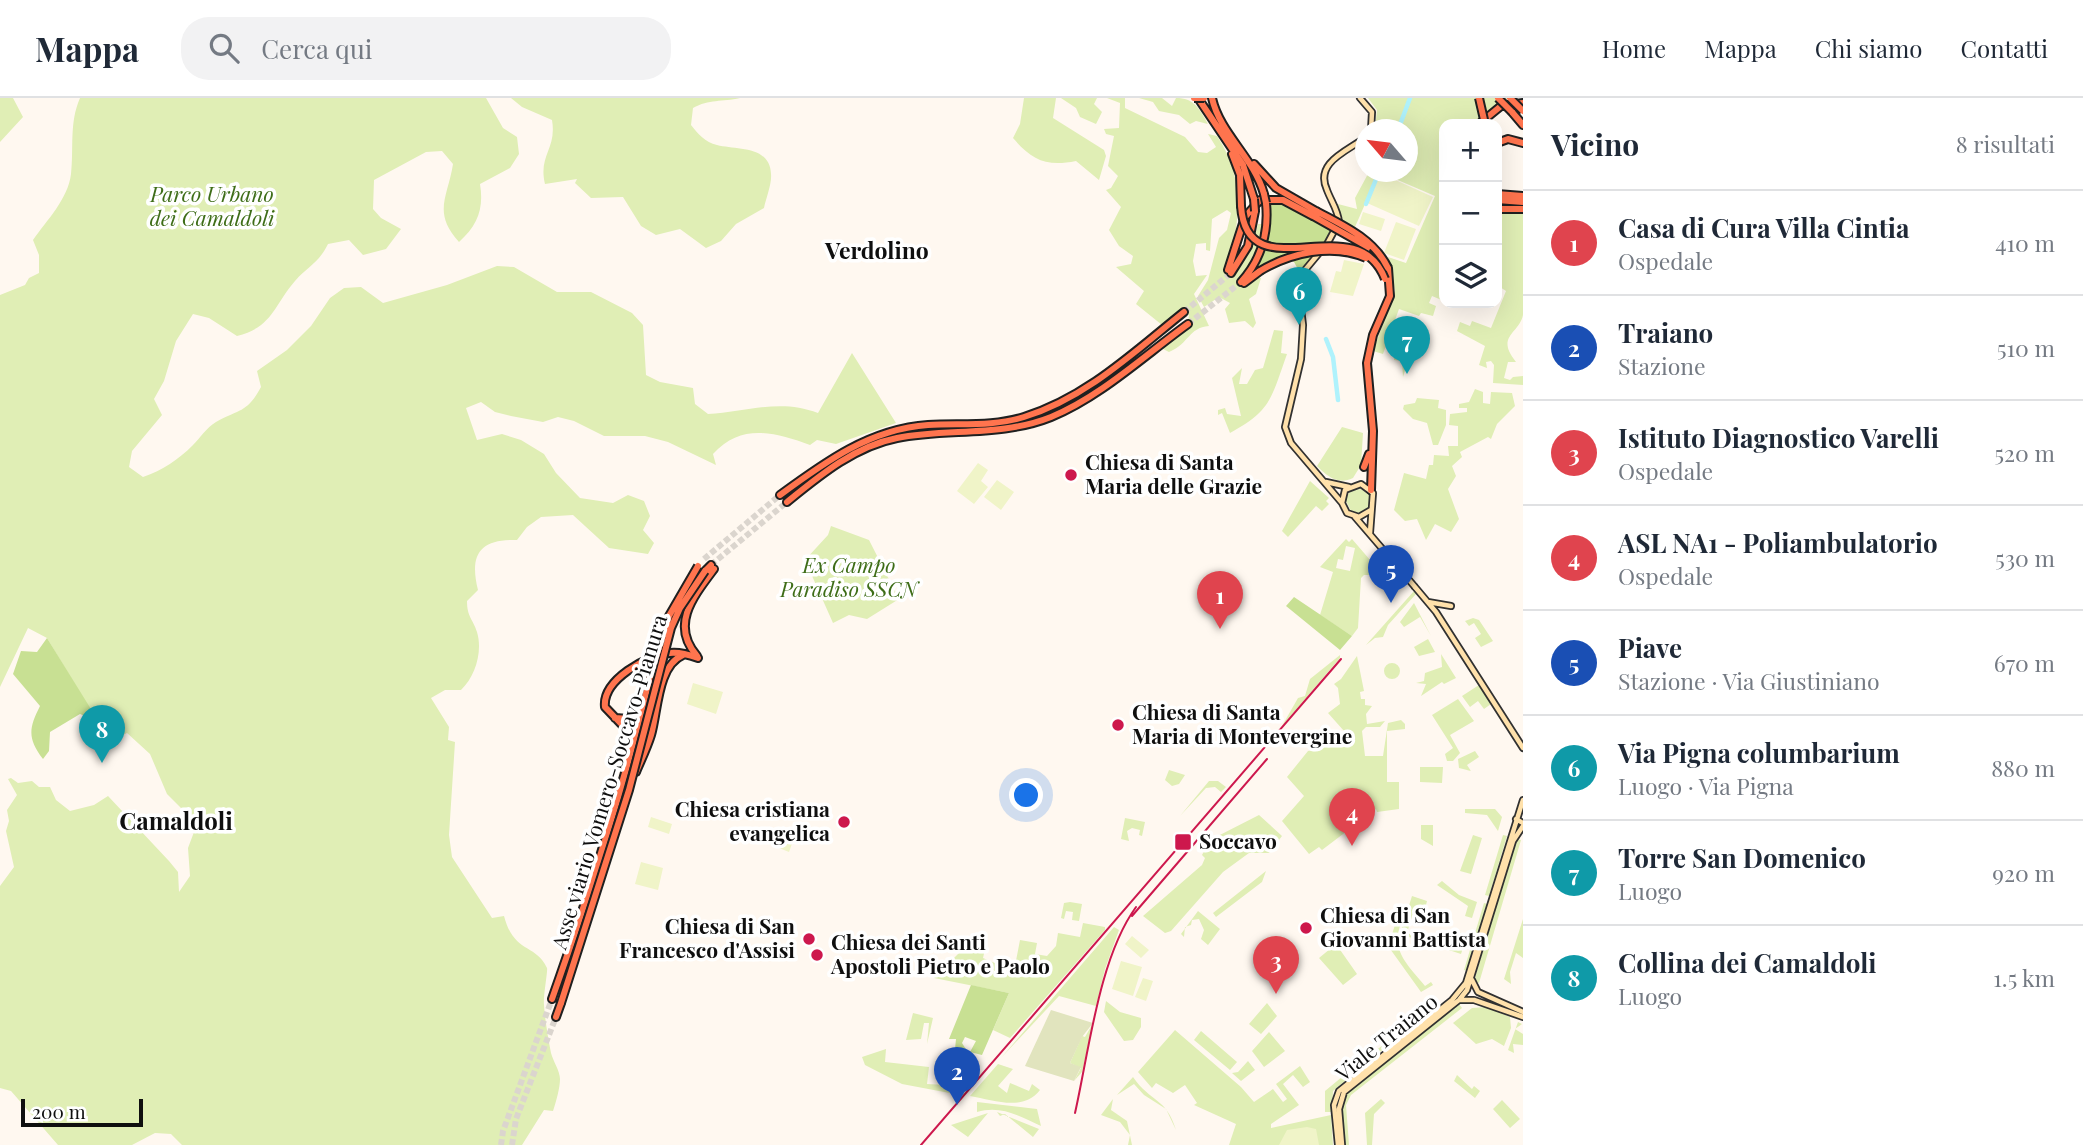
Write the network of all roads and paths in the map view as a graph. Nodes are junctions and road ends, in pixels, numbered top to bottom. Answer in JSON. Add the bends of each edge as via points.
{"nodes":[{"id":1,"x":1196,"y":98,"type":"edge"},
{"id":2,"x":1204,"y":98,"type":"edge"},
{"id":3,"x":1212,"y":98,"type":"edge"},
{"id":4,"x":1360,"y":98,"type":"edge"},
{"id":5,"x":1479,"y":98,"type":"edge"},
{"id":6,"x":1498,"y":98,"type":"edge"},
{"id":7,"x":1510,"y":98,"type":"edge"},
{"id":8,"x":1523,"y":103,"type":"edge"},
{"id":9,"x":1523,"y":111,"type":"edge"},
{"id":10,"x":1372,"y":119,"type":"edge"},
{"id":11,"x":1484,"y":119,"type":"edge"},
{"id":12,"x":1485,"y":119,"type":"edge"},
{"id":13,"x":1523,"y":125,"type":"edge"},
{"id":14,"x":1221,"y":127,"type":"junction"},
{"id":15,"x":1502,"y":141,"type":"edge"},
{"id":16,"x":1523,"y":143,"type":"edge"},
{"id":17,"x":1355,"y":144,"type":"edge"},
{"id":18,"x":1234,"y":147,"type":"junction"},
{"id":19,"x":1502,"y":194,"type":"edge"},
{"id":20,"x":1523,"y":196,"type":"edge"},
{"id":21,"x":1502,"y":200,"type":"edge"},
{"id":22,"x":1523,"y":202,"type":"edge"},
{"id":23,"x":1502,"y":209,"type":"edge"},
{"id":24,"x":1523,"y":209,"type":"edge"},
{"id":25,"x":1314,"y":213,"type":"junction"},
{"id":26,"x":1385,"y":279,"type":"junction"},
{"id":27,"x":1184,"y":312,"type":"tunnel mouth"},
{"id":28,"x":1380,"y":318,"type":"junction"},
{"id":29,"x":1188,"y":324,"type":"tunnel mouth"},
{"id":30,"x":1373,"y":442,"type":"junction"},
{"id":31,"x":1364,"y":467,"type":"dead end"},
{"id":32,"x":807,"y":480,"type":"junction"},
{"id":33,"x":1325,"y":482,"type":"junction"},
{"id":34,"x":1349,"y":486,"type":"junction"},
{"id":35,"x":1371,"y":490,"type":"junction"},
{"id":36,"x":780,"y":495,"type":"tunnel mouth"},
{"id":37,"x":787,"y":502,"type":"tunnel mouth"},
{"id":38,"x":1342,"y":503,"type":"junction"},
{"id":39,"x":1371,"y":510,"type":"junction"},
{"id":40,"x":1354,"y":517,"type":"junction"},
{"id":41,"x":1370,"y":533,"type":"junction"},
{"id":42,"x":704,"y":559,"type":"tunnel mouth"},
{"id":43,"x":1428,"y":601,"type":"junction"},
{"id":44,"x":1451,"y":606,"type":"dead end"},
{"id":45,"x":685,"y":653,"type":"junction"},
{"id":46,"x":646,"y":693,"type":"junction"},
{"id":47,"x":611,"y":716,"type":"junction"},
{"id":48,"x":1523,"y":748,"type":"edge"},
{"id":49,"x":624,"y":783,"type":"junction"},
{"id":50,"x":629,"y":790,"type":"junction"},
{"id":51,"x":1523,"y":800,"type":"edge"},
{"id":52,"x":1516,"y":819,"type":"junction"},
{"id":53,"x":1523,"y":824,"type":"edge"},
{"id":54,"x":1472,"y":979,"type":"junction"},
{"id":55,"x":1466,"y":983,"type":"junction"},
{"id":56,"x":1467,"y":990,"type":"junction"},
{"id":57,"x":1460,"y":992,"type":"junction"},
{"id":58,"x":1478,"y":992,"type":"junction"},
{"id":59,"x":552,"y":999,"type":"tunnel mouth"},
{"id":60,"x":1459,"y":1000,"type":"junction"},
{"id":61,"x":1474,"y":1000,"type":"junction"},
{"id":62,"x":1523,"y":1012,"type":"edge"},
{"id":63,"x":556,"y":1017,"type":"tunnel mouth"},
{"id":64,"x":1523,"y":1017,"type":"edge"},
{"id":65,"x":1425,"y":1025,"type":"junction"},
{"id":66,"x":1340,"y":1145,"type":"edge"}],
"edges":[{"from":1,"to":2,"type":"highway","bridge":true},
{"from":1,"to":14,"type":"highway"},
{"from":3,"to":14,"type":"highway"},
{"from":4,"to":10,"type":"main road","via":[[1372,112]]},
{"from":5,"to":11,"type":"highway","bridge":true},
{"from":6,"to":13,"type":"highway","bridge":true},
{"from":7,"to":9,"type":"highway","bridge":true},
{"from":8,"to":12,"type":"highway","via":[[1501,106]]},
{"from":14,"to":18,"type":"highway"},
{"from":15,"to":16,"type":"highway"},
{"from":17,"to":33,"type":"main road","via":[[1326,168],[1324,184],[1338,226],[1298,285],[1301,359],[1285,427],[1287,438]]},
{"from":18,"to":25,"type":"highway","via":[[1271,184]]},
{"from":18,"to":25,"type":"highway","bridge":true,"via":[[1247,173],[1254,199],[1255,211],[1248,246],[1230,272],[1245,217],[1260,200],[1283,200]]},
{"from":18,"to":26,"type":"highway","bridge":true,"via":[[1248,233],[1264,246],[1283,250],[1324,245],[1353,248],[1374,260]]},
{"from":18,"to":26,"type":"highway","bridge":true,"via":[[1266,203],[1263,246],[1242,283],[1290,257],[1332,251],[1365,257]]},
{"from":19,"to":20,"type":"highway"},
{"from":21,"to":22,"type":"highway"},
{"from":23,"to":24,"type":"highway"},
{"from":25,"to":28,"type":"highway","bridge":true,"via":[[1377,250],[1388,268],[1391,291]]},
{"from":26,"to":28,"type":"highway","via":[[1387,297]]},
{"from":27,"to":32,"type":"highway","via":[[1098,380],[1044,410],[998,422],[892,432],[847,449]]},
{"from":28,"to":30,"type":"highway","via":[[1369,349],[1367,386]]},
{"from":29,"to":32,"type":"highway","via":[[1052,417],[997,430],[896,438],[865,448]]},
{"from":30,"to":31,"type":"highway"},
{"from":30,"to":35,"type":"highway"},
{"from":32,"to":36,"type":"highway"},
{"from":32,"to":37,"type":"highway"},
{"from":33,"to":34,"type":"main road"},
{"from":33,"to":38,"type":"main road"},
{"from":34,"to":35,"type":"main road","via":[[1361,484]]},
{"from":34,"to":38,"type":"main road"},
{"from":35,"to":39,"type":"main road","via":[[1375,500]]},
{"from":38,"to":40,"type":"main road"},
{"from":39,"to":40,"type":"main road"},
{"from":39,"to":41,"type":"main road"},
{"from":40,"to":41,"type":"main road"},
{"from":41,"to":43,"type":"main road","bridge":true},
{"from":42,"to":46,"type":"highway","name":"Asse viario Vomero-Soccavo-Pianura","bridge":true,"via":[[668,616]]},
{"from":43,"to":44,"type":"main road"},
{"from":43,"to":48,"type":"main road"},
{"from":45,"to":47,"type":"highway","via":[[659,655],[615,682],[605,702]]},
{"from":45,"to":50,"type":"highway","bridge":true,"via":[[669,668]]},
{"from":45,"to":50,"type":"highway","name":"Asse viario Vomero-Soccavo-Pianura","bridge":true,"via":[[698,658],[688,644],[684,619],[710,570],[680,608],[671,628]]},
{"from":46,"to":47,"type":"highway","via":[[640,709],[629,719]]},
{"from":46,"to":49,"type":"highway","name":"Asse viario Vomero-Soccavo-Pianura"},
{"from":47,"to":49,"type":"highway","via":[[630,736]]},
{"from":49,"to":59,"type":"highway","name":"Asse viario Vomero-Soccavo-Pianura"},
{"from":50,"to":63,"type":"highway","name":"Asse viario Vomero-Soccavo-Pianura","bridge":true},
{"from":51,"to":52,"type":"main road"},
{"from":52,"to":53,"type":"main road"},
{"from":52,"to":55,"type":"main road"},
{"from":53,"to":54,"type":"main road","via":[[1513,841]]},
{"from":54,"to":56,"type":"main road","name":"Viale Traiano"},
{"from":54,"to":58,"type":"main road"},
{"from":55,"to":56,"type":"main road"},
{"from":55,"to":57,"type":"main road","name":"Viale Traiano"},
{"from":56,"to":57,"type":"main road"},
{"from":56,"to":58,"type":"main road"},
{"from":56,"to":60,"type":"main road","name":"Viale Traiano"},
{"from":56,"to":61,"type":"main road"},
{"from":57,"to":65,"type":"main road","name":"Viale Traiano"},
{"from":58,"to":62,"type":"main road"},
{"from":60,"to":61,"type":"main road"},
{"from":60,"to":65,"type":"main road","name":"Viale Traiano"},
{"from":61,"to":64,"type":"main road"},
{"from":65,"to":66,"type":"main road","name":"Viale Traiano","via":[[1335,1097]]}]}
